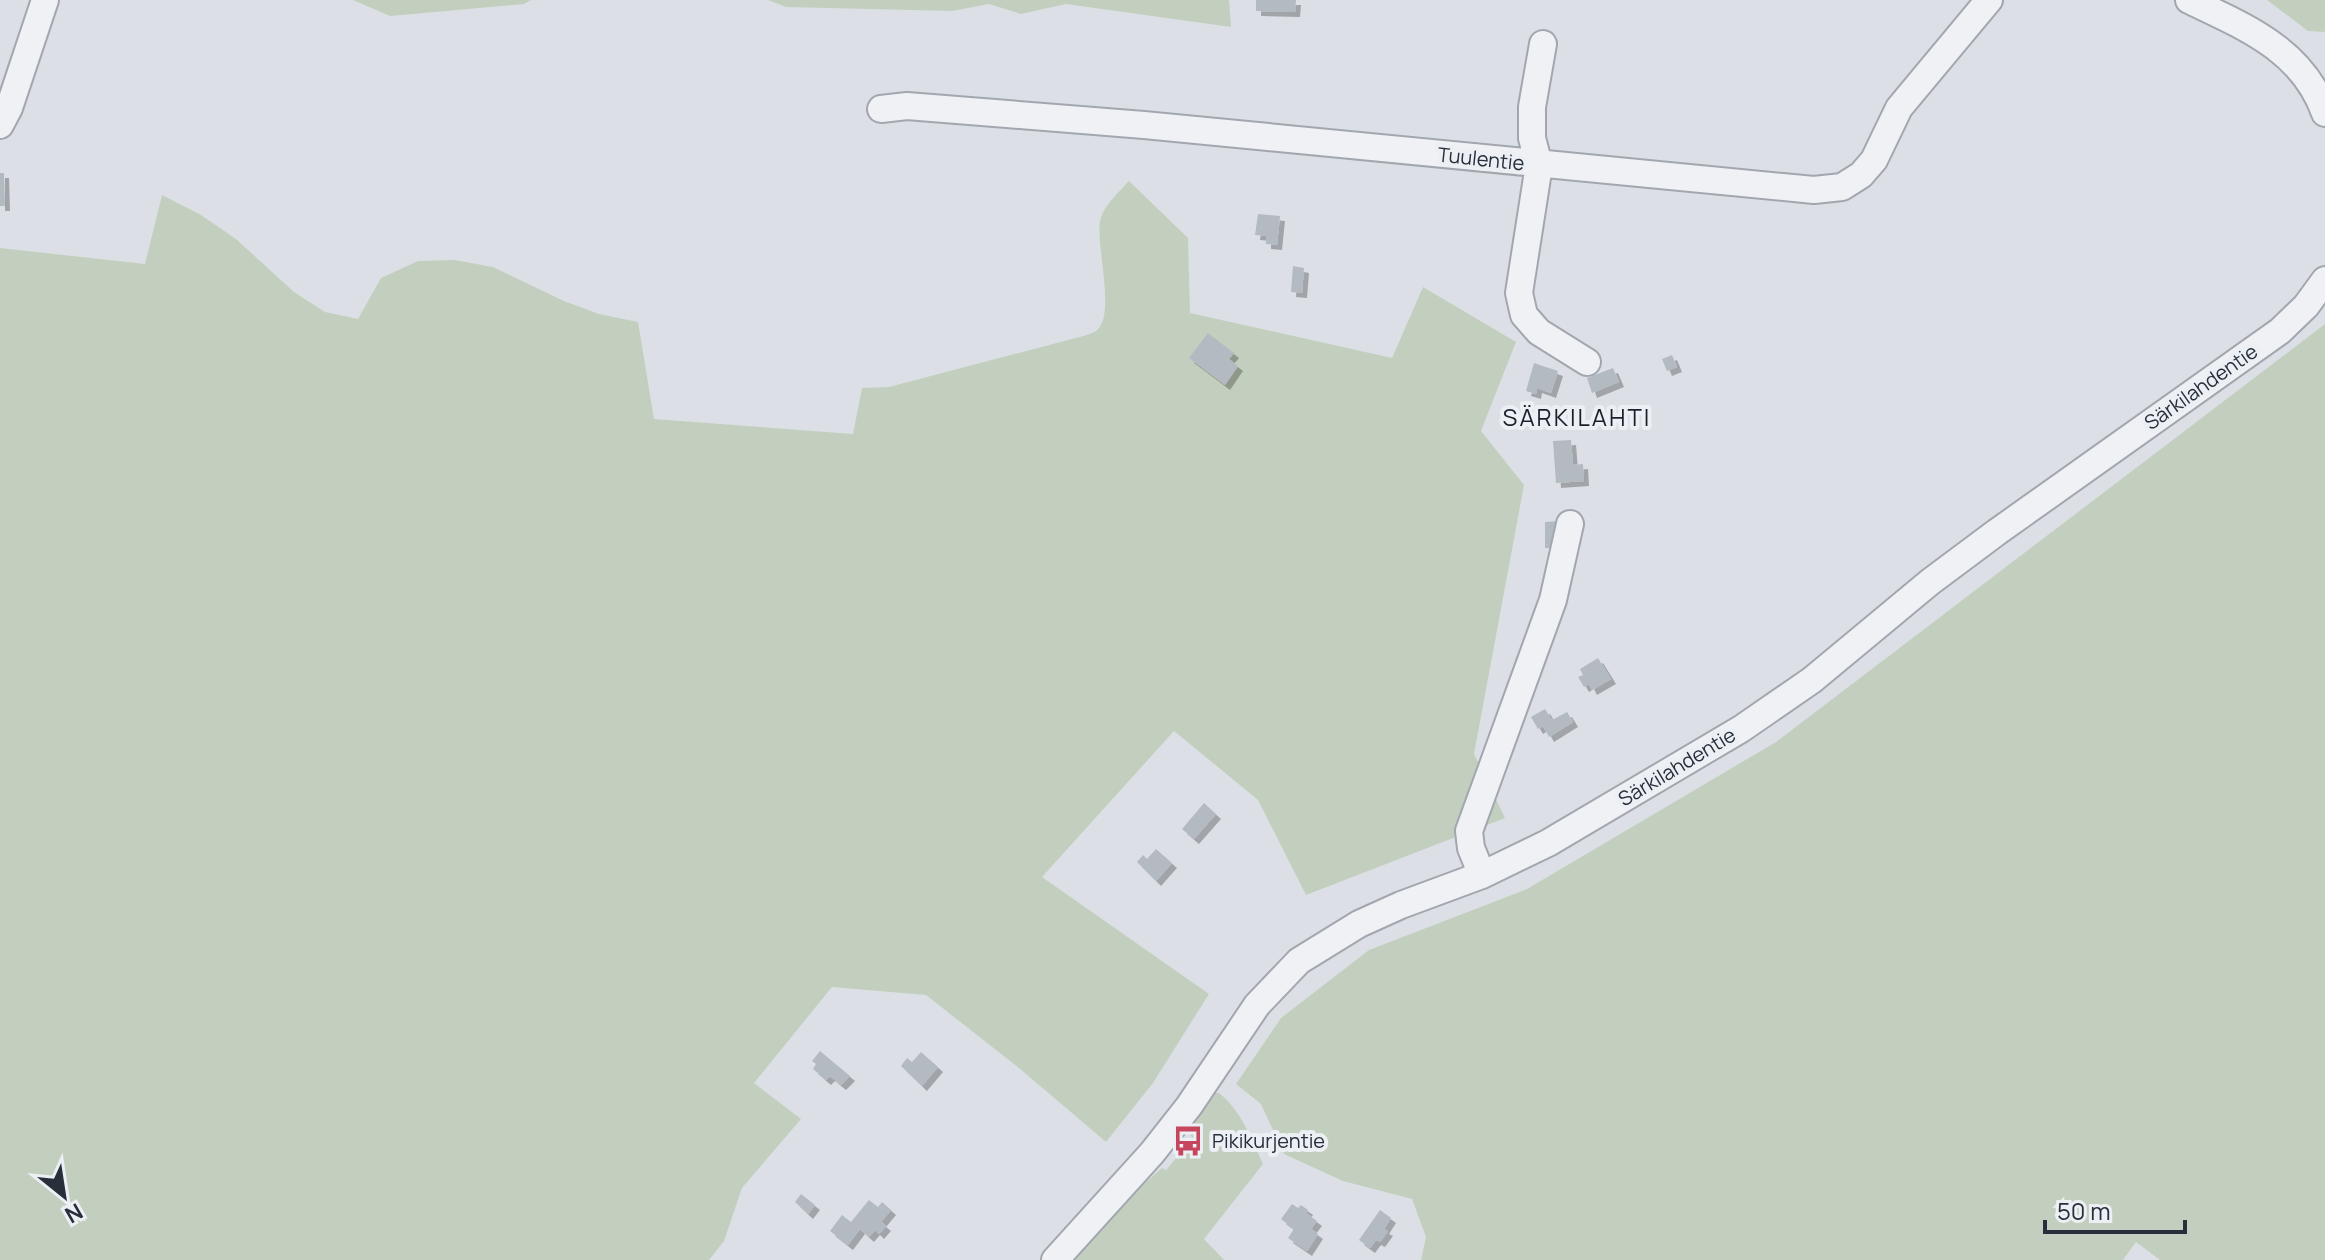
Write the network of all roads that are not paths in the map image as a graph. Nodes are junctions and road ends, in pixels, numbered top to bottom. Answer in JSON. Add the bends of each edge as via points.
{"nodes":[{"id":1,"x":45,"y":0,"type":"edge"},
{"id":2,"x":1989,"y":0,"type":"edge"},
{"id":3,"x":2189,"y":0,"type":"edge"},
{"id":4,"x":1543,"y":44,"type":"dead end"},
{"id":5,"x":2317,"y":74,"type":"edge"},
{"id":6,"x":881,"y":109,"type":"dead end"},
{"id":7,"x":2325,"y":113,"type":"edge"},
{"id":8,"x":0,"y":125,"type":"edge"},
{"id":9,"x":1539,"y":165,"type":"junction"},
{"id":10,"x":2325,"y":280,"type":"edge"},
{"id":11,"x":1587,"y":362,"type":"dead end"},
{"id":12,"x":1570,"y":524,"type":"dead end"},
{"id":13,"x":1482,"y":875,"type":"junction"},
{"id":14,"x":1055,"y":1260,"type":"edge"}],
"edges":[{"from":1,"to":8,"type":"street"},
{"from":2,"to":9,"type":"street","name":"Tuulentie","via":[[1899,108],[1874,160],[1842,187],[1814,190]]},
{"from":3,"to":5,"type":"street","via":[[2263,36],[2300,67]]},
{"from":4,"to":9,"type":"street","via":[[1532,107]]},
{"from":5,"to":7,"type":"street"},
{"from":6,"to":9,"type":"street","name":"Tuulentie","via":[[907,106],[1144,125]]},
{"from":9,"to":11,"type":"street","via":[[1519,293],[1524,315],[1539,332]]},
{"from":10,"to":13,"type":"street","name":"Särkilahdentie","via":[[2280,331],[1997,532],[1781,702],[1595,817]]},
{"from":12,"to":13,"type":"street","via":[[1553,600],[1469,831]]},
{"from":13,"to":14,"type":"street","name":"Särkilahdentie","via":[[1359,924],[1299,961],[1257,1005],[1152,1153]]}]}
